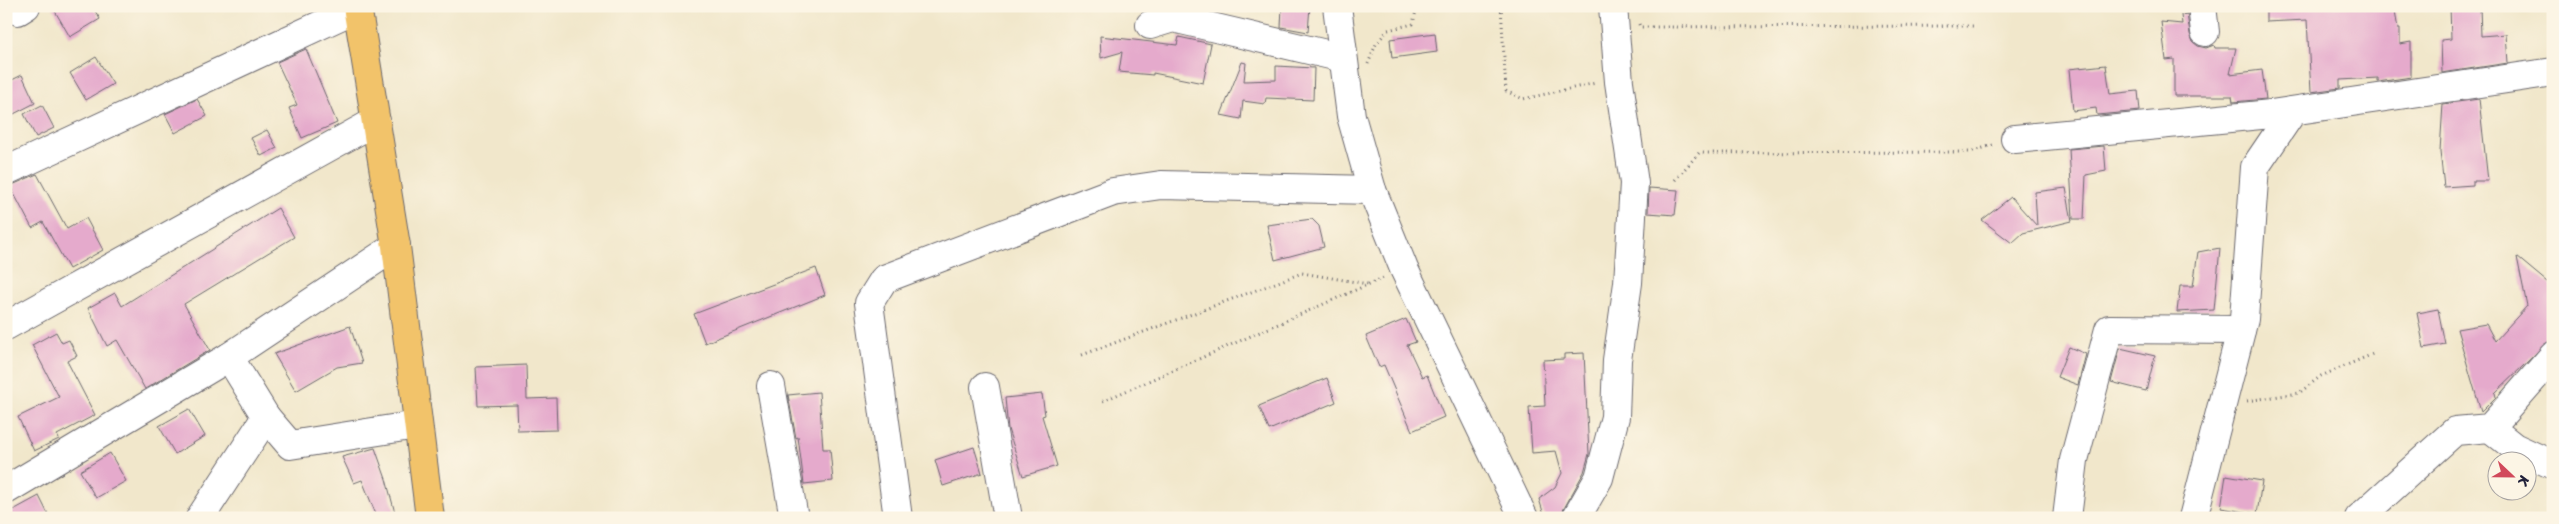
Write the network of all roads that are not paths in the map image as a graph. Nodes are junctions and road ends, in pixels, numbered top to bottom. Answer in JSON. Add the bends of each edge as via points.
{"nodes":[{"id":1,"x":1337,"y":6,"type":"edge"},
{"id":2,"x":1613,"y":6,"type":"edge"},
{"id":3,"x":357,"y":7,"type":"edge"},
{"id":4,"x":1150,"y":26,"type":"dead end"},
{"id":5,"x":1344,"y":66,"type":"junction"},
{"id":6,"x":2553,"y":72,"type":"edge"},
{"id":7,"x":2293,"y":111,"type":"junction"},
{"id":8,"x":376,"y":121,"type":"junction"},
{"id":9,"x":2015,"y":139,"type":"road end"},
{"id":10,"x":6,"y":171,"type":"edge"},
{"id":11,"x":1372,"y":190,"type":"junction"},
{"id":12,"x":396,"y":246,"type":"junction"},
{"id":13,"x":6,"y":326,"type":"edge"},
{"id":14,"x":2241,"y":330,"type":"junction"},
{"id":15,"x":2553,"y":356,"type":"edge"},
{"id":16,"x":229,"y":357,"type":"junction"},
{"id":17,"x":771,"y":386,"type":"dead end"},
{"id":18,"x":985,"y":387,"type":"dead end"},
{"id":19,"x":266,"y":417,"type":"junction"},
{"id":20,"x":417,"y":425,"type":"junction"},
{"id":21,"x":2490,"y":428,"type":"junction"},
{"id":22,"x":2553,"y":465,"type":"edge"},
{"id":23,"x":6,"y":490,"type":"edge"},
{"id":24,"x":200,"y":518,"type":"edge"},
{"id":25,"x":430,"y":518,"type":"edge"},
{"id":26,"x":794,"y":518,"type":"edge"},
{"id":27,"x":898,"y":518,"type":"edge"},
{"id":28,"x":1008,"y":518,"type":"edge"},
{"id":29,"x":1524,"y":518,"type":"edge"},
{"id":30,"x":1576,"y":518,"type":"edge"},
{"id":31,"x":2067,"y":518,"type":"edge"},
{"id":32,"x":2193,"y":518,"type":"edge"},
{"id":33,"x":2360,"y":518,"type":"edge"}],
"edges":[{"from":1,"to":5,"type":"street"},
{"from":2,"to":30,"type":"street","via":[[1619,82],[1634,183],[1628,283],[1617,360],[1615,417],[1599,478]]},
{"from":3,"to":8,"type":"main road"},
{"from":3,"to":10,"type":"street"},
{"from":4,"to":5,"type":"street","via":[[1173,18]]},
{"from":5,"to":11,"type":"street","via":[[1351,116]]},
{"from":6,"to":7,"type":"street"},
{"from":7,"to":9,"type":"street"},
{"from":7,"to":14,"type":"street","via":[[2256,167]]},
{"from":8,"to":12,"type":"main road"},
{"from":8,"to":13,"type":"street"},
{"from":11,"to":27,"type":"street","via":[[1160,185],[1114,192],[884,279],[869,303]]},
{"from":11,"to":29,"type":"street","via":[[1404,269]]},
{"from":12,"to":16,"type":"street"},
{"from":12,"to":20,"type":"main road"},
{"from":14,"to":31,"type":"street","via":[[2109,329],[2074,460]]},
{"from":14,"to":32,"type":"street"},
{"from":15,"to":21,"type":"street"},
{"from":16,"to":19,"type":"street"},
{"from":16,"to":23,"type":"street"},
{"from":17,"to":26,"type":"street"},
{"from":18,"to":28,"type":"street"},
{"from":19,"to":20,"type":"street","via":[[290,445]]},
{"from":19,"to":24,"type":"street"},
{"from":20,"to":25,"type":"main road"},
{"from":21,"to":22,"type":"street","via":[[2514,447]]},
{"from":21,"to":33,"type":"street","via":[[2455,431]]}]}
